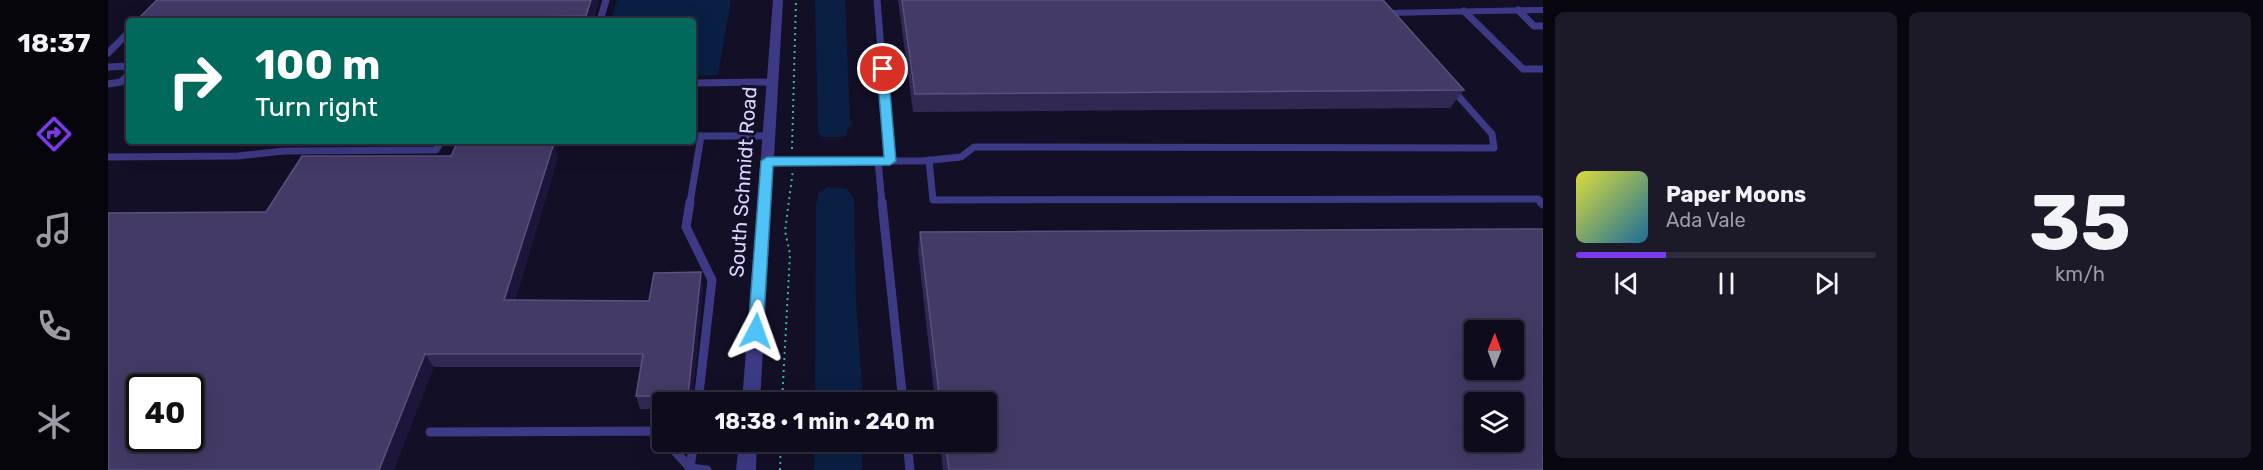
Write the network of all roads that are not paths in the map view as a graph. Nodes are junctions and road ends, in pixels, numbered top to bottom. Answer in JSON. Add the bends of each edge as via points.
{"nodes":[{"id":1,"x":606,"y":0,"type":"edge"},
{"id":2,"x":778,"y":0,"type":"edge"},
{"id":3,"x":877,"y":0,"type":"edge"},
{"id":4,"x":1518,"y":10,"type":"junction"},
{"id":5,"x":1543,"y":10,"type":"edge"},
{"id":6,"x":1464,"y":11,"type":"junction"},
{"id":7,"x":1387,"y":14,"type":"edge"},
{"id":8,"x":601,"y":18,"type":"edge"},
{"id":9,"x":1543,"y":26,"type":"edge"},
{"id":10,"x":126,"y":35,"type":"edge"},
{"id":11,"x":108,"y":53,"type":"edge"},
{"id":12,"x":126,"y":66,"type":"edge"},
{"id":13,"x":108,"y":67,"type":"edge"},
{"id":14,"x":1543,"y":69,"type":"edge"},
{"id":15,"x":126,"y":77,"type":"edge"},
{"id":16,"x":772,"y":82,"type":"junction"},
{"id":17,"x":1447,"y":82,"type":"edge"},
{"id":18,"x":696,"y":83,"type":"edge"},
{"id":19,"x":108,"y":84,"type":"edge"},
{"id":20,"x":697,"y":136,"type":"edge"},
{"id":21,"x":769,"y":136,"type":"junction"},
{"id":22,"x":439,"y":144,"type":"edge"},
{"id":23,"x":108,"y":157,"type":"edge"},
{"id":24,"x":929,"y":160,"type":"junction"},
{"id":25,"x":767,"y":161,"type":"junction"},
{"id":26,"x":878,"y":161,"type":"junction"},
{"id":27,"x":890,"y":161,"type":"junction"},
{"id":28,"x":1543,"y":204,"type":"edge"},
{"id":29,"x":699,"y":392,"type":"edge"},
{"id":30,"x":752,"y":392,"type":"edge"},
{"id":31,"x":902,"y":392,"type":"edge"},
{"id":32,"x":652,"y":431,"type":"edge"},
{"id":33,"x":430,"y":432,"type":"dead end"},
{"id":34,"x":675,"y":452,"type":"edge"},
{"id":35,"x":692,"y":452,"type":"edge"},
{"id":36,"x":747,"y":452,"type":"edge"},
{"id":37,"x":908,"y":452,"type":"edge"},
{"id":38,"x":690,"y":468,"type":"junction"},
{"id":39,"x":707,"y":470,"type":"edge"},
{"id":40,"x":746,"y":470,"type":"edge"},
{"id":41,"x":910,"y":470,"type":"edge"}],
"edges":[{"from":1,"to":8,"type":"lane"},
{"from":2,"to":16,"type":"street","name":"South Schmidt Road"},
{"from":3,"to":27,"type":"lane"},
{"from":4,"to":5,"type":"street"},
{"from":4,"to":6,"type":"street"},
{"from":4,"to":9,"type":"lane","via":[[1534,26]]},
{"from":6,"to":7,"type":"street"},
{"from":6,"to":14,"type":"lane","via":[[1523,69]]},
{"from":10,"to":11,"type":"lane"},
{"from":12,"to":13,"type":"lane"},
{"from":15,"to":19,"type":"lane"},
{"from":16,"to":18,"type":"lane"},
{"from":16,"to":21,"type":"street","name":"South Schmidt Road"},
{"from":17,"to":24,"type":"lane","via":[[1492,134],[1494,148],[974,147],[961,157]]},
{"from":20,"to":21,"type":"lane"},
{"from":20,"to":29,"type":"lane","via":[[686,227],[712,280]]},
{"from":21,"to":25,"type":"street","name":"South Schmidt Road"},
{"from":22,"to":23,"type":"lane","via":[[436,150]]},
{"from":24,"to":27,"type":"lane"},
{"from":24,"to":28,"type":"lane","via":[[933,200],[1538,198]]},
{"from":25,"to":26,"type":"lane"},
{"from":25,"to":30,"type":"street","name":"South Schmidt Road"},
{"from":26,"to":27,"type":"lane"},
{"from":26,"to":31,"type":"lane"},
{"from":32,"to":33,"type":"lane"},
{"from":34,"to":38,"type":"lane"},
{"from":35,"to":38,"type":"lane"},
{"from":36,"to":40,"type":"street"},
{"from":37,"to":41,"type":"lane"},
{"from":38,"to":39,"type":"lane"}]}
